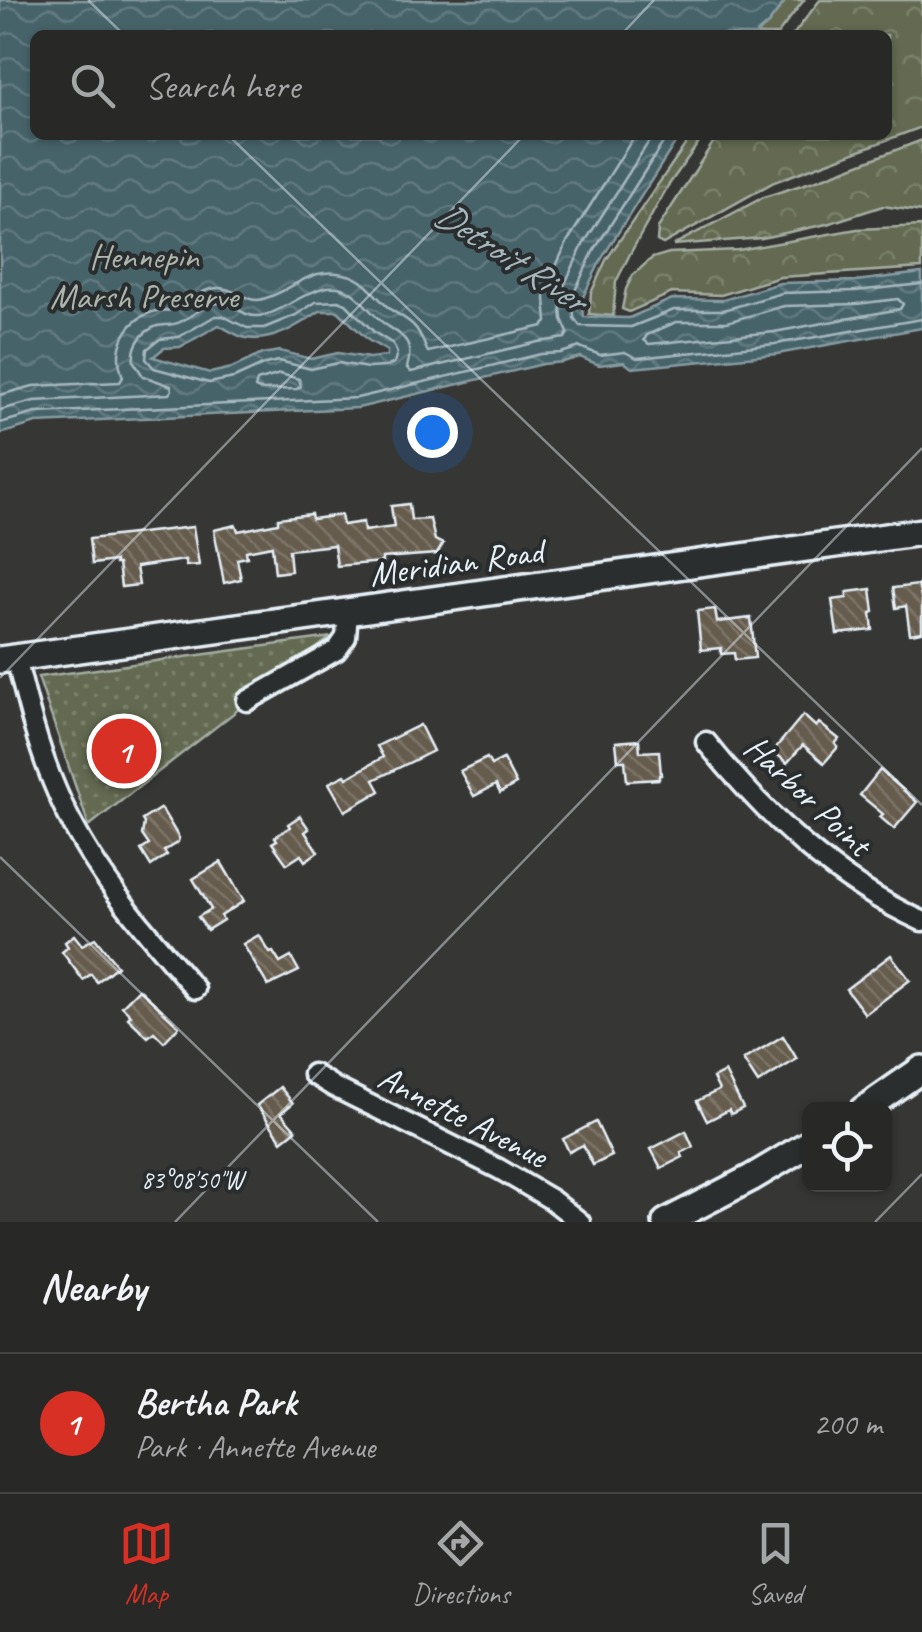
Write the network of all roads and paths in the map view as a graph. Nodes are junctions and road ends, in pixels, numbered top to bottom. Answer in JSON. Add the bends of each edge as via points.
{"nodes":[{"id":1,"x":922,"y":532,"type":"edge"},
{"id":2,"x":348,"y":612,"type":"junction"},
{"id":3,"x":8,"y":659,"type":"edge"},
{"id":4,"x":247,"y":701,"type":"dead end"},
{"id":5,"x":706,"y":742,"type":"dead end"},
{"id":6,"x":922,"y":921,"type":"edge"},
{"id":7,"x":195,"y":989,"type":"dead end"},
{"id":8,"x":922,"y":1070,"type":"edge"},
{"id":9,"x":313,"y":1074,"type":"dead end"},
{"id":10,"x":876,"y":1102,"type":"edge"},
{"id":11,"x":802,"y":1148,"type":"edge"},
{"id":12,"x":580,"y":1222,"type":"edge"},
{"id":13,"x":666,"y":1222,"type":"edge"}],
"edges":[{"from":1,"to":2,"type":"street","name":"Meridian Road"},
{"from":2,"to":3,"type":"street","name":"Meridian Road"},
{"from":2,"to":4,"type":"street","via":[[346,637],[337,650]]},
{"from":3,"to":7,"type":"street","via":[[73,826],[123,904]]},
{"from":5,"to":6,"type":"street","name":"Harbor Point","via":[[803,844],[857,885]]},
{"from":8,"to":10,"type":"street"},
{"from":9,"to":12,"type":"street","name":"Annette Avenue","via":[[499,1168]]},
{"from":11,"to":13,"type":"street"}]}
